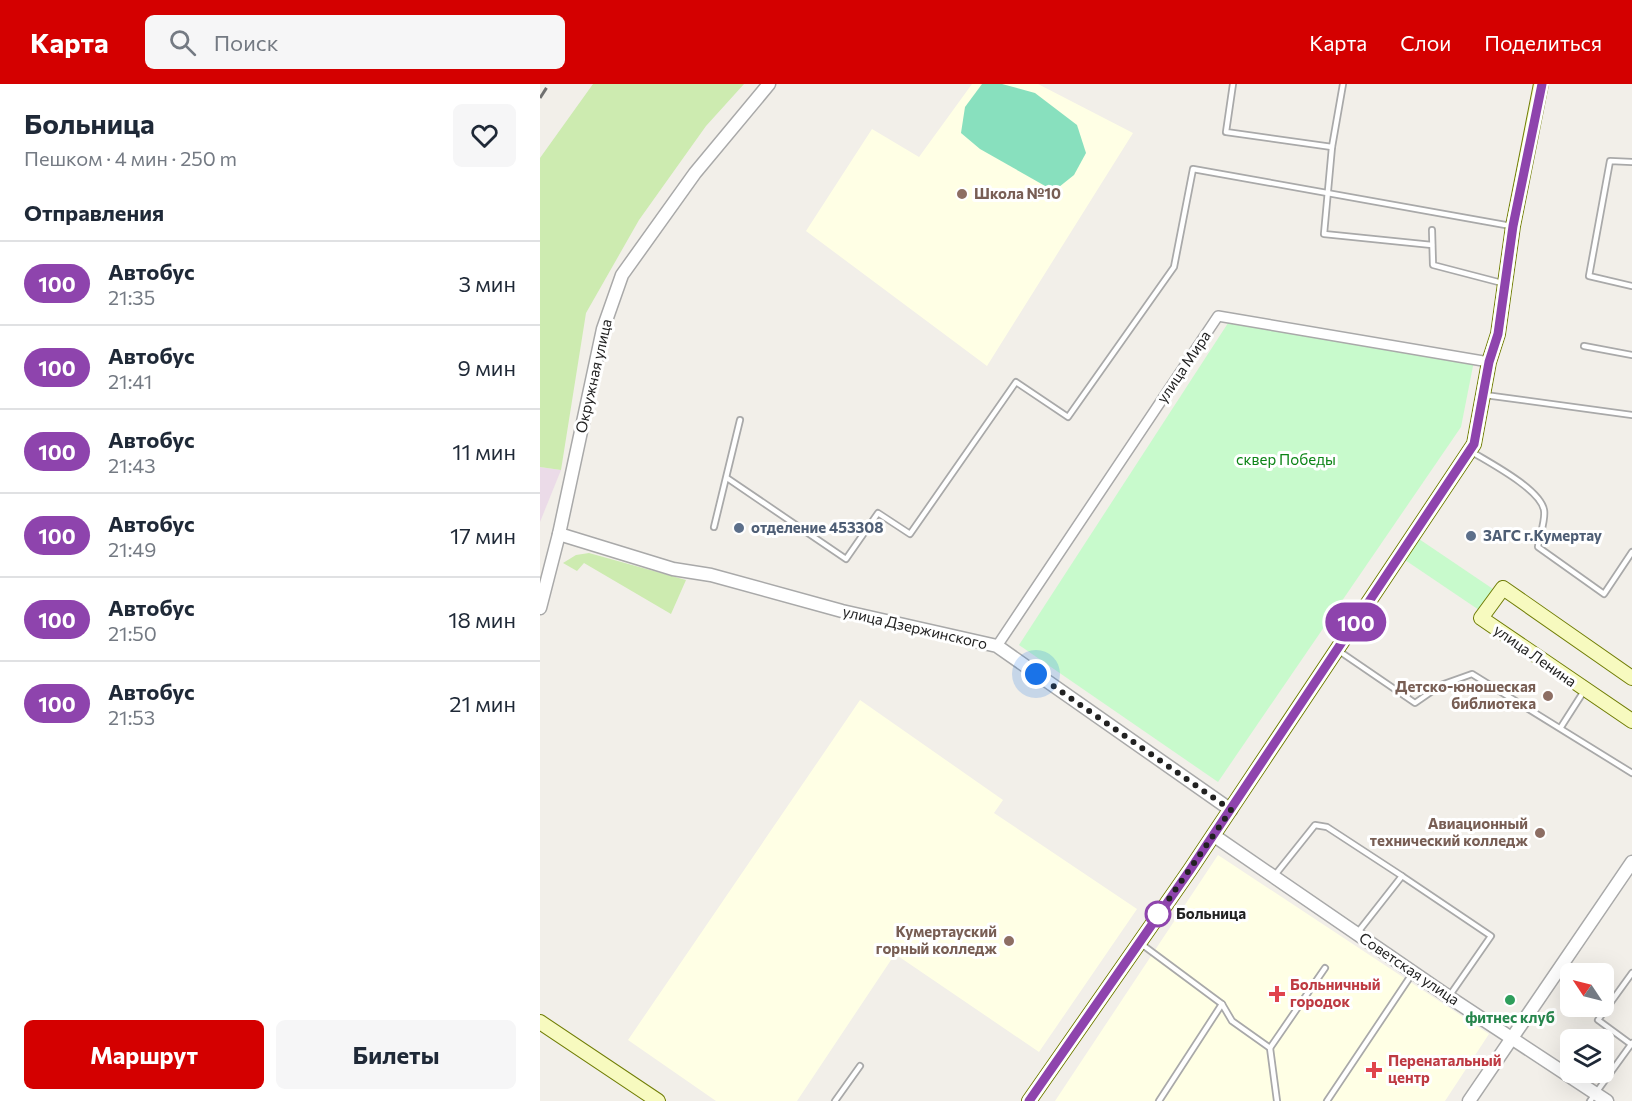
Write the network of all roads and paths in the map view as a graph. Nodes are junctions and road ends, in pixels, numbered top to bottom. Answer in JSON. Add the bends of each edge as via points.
{"nodes":[{"id":1,"x":769,"y":84,"type":"edge"},
{"id":2,"x":1233,"y":84,"type":"edge"},
{"id":3,"x":1343,"y":84,"type":"edge"},
{"id":4,"x":1542,"y":84,"type":"edge"},
{"id":5,"x":1332,"y":147,"type":"junction"},
{"id":6,"x":1632,"y":162,"type":"edge"},
{"id":7,"x":1328,"y":192,"type":"junction"},
{"id":8,"x":1513,"y":226,"type":"junction"},
{"id":9,"x":1432,"y":230,"type":"dead end"},
{"id":10,"x":1432,"y":244,"type":"junction"},
{"id":11,"x":1504,"y":284,"type":"junction"},
{"id":12,"x":1632,"y":286,"type":"edge"},
{"id":13,"x":1584,"y":346,"type":"dead end"},
{"id":14,"x":1632,"y":355,"type":"edge"},
{"id":15,"x":1489,"y":362,"type":"junction"},
{"id":16,"x":1483,"y":395,"type":"junction"},
{"id":17,"x":1632,"y":415,"type":"edge"},
{"id":18,"x":740,"y":420,"type":"dead end"},
{"id":19,"x":1470,"y":450,"type":"junction"},
{"id":20,"x":727,"y":478,"type":"junction"},
{"id":21,"x":714,"y":527,"type":"dead end"},
{"id":22,"x":559,"y":534,"type":"junction"},
{"id":23,"x":1632,"y":552,"type":"edge"},
{"id":24,"x":540,"y":606,"type":"edge"},
{"id":25,"x":997,"y":646,"type":"junction"},
{"id":26,"x":1337,"y":650,"type":"junction"},
{"id":27,"x":1632,"y":678,"type":"edge"},
{"id":28,"x":1585,"y":690,"type":"junction"},
{"id":29,"x":1632,"y":721,"type":"edge"},
{"id":30,"x":1561,"y":727,"type":"junction"},
{"id":31,"x":1632,"y":772,"type":"edge"},
{"id":32,"x":1231,"y":810,"type":"junction"},
{"id":33,"x":1213,"y":835,"type":"junction"},
{"id":34,"x":1630,"y":869,"type":"edge"},
{"id":35,"x":1402,"y":876,"type":"junction"},
{"id":36,"x":1273,"y":878,"type":"junction"},
{"id":37,"x":1357,"y":934,"type":"junction"},
{"id":38,"x":1138,"y":942,"type":"junction"},
{"id":39,"x":1325,"y":968,"type":"dead end"},
{"id":40,"x":1413,"y":972,"type":"junction"},
{"id":41,"x":1632,"y":973,"type":"edge"},
{"id":42,"x":1449,"y":997,"type":"junction"},
{"id":43,"x":1222,"y":1004,"type":"junction"},
{"id":44,"x":540,"y":1022,"type":"edge"},
{"id":45,"x":1513,"y":1038,"type":"junction"},
{"id":46,"x":1632,"y":1044,"type":"edge"},
{"id":47,"x":1270,"y":1048,"type":"junction"},
{"id":48,"x":860,"y":1066,"type":"dead end"},
{"id":49,"x":1593,"y":1097,"type":"edge"},
{"id":50,"x":658,"y":1101,"type":"edge"},
{"id":51,"x":835,"y":1101,"type":"edge"},
{"id":52,"x":1029,"y":1101,"type":"edge"},
{"id":53,"x":1159,"y":1101,"type":"edge"},
{"id":54,"x":1278,"y":1101,"type":"edge"},
{"id":55,"x":1327,"y":1101,"type":"edge"},
{"id":56,"x":1469,"y":1101,"type":"edge"},
{"id":57,"x":1606,"y":1101,"type":"edge"}],
"edges":[{"from":1,"to":22,"type":"street","name":"Окружная улица","via":[[694,173],[622,275],[603,329]]},
{"from":2,"to":5,"type":"lane","via":[[1226,132]]},
{"from":3,"to":5,"type":"lane"},
{"from":4,"to":8,"type":"main road"},
{"from":5,"to":7,"type":"lane"},
{"from":6,"to":12,"type":"lane","via":[[1610,161],[1589,276]]},
{"from":7,"to":8,"type":"lane"},
{"from":7,"to":10,"type":"lane","via":[[1324,234]]},
{"from":7,"to":20,"type":"lane","via":[[1193,169],[1174,267],[1068,417],[1016,382],[910,534],[878,513],[846,559]]},
{"from":8,"to":11,"type":"main road"},
{"from":9,"to":10,"type":"lane"},
{"from":10,"to":11,"type":"lane","via":[[1433,265]]},
{"from":11,"to":15,"type":"main road","via":[[1498,334]]},
{"from":13,"to":14,"type":"lane"},
{"from":15,"to":16,"type":"main road"},
{"from":15,"to":25,"type":"street","name":"улица Мира","via":[[1218,316]]},
{"from":16,"to":17,"type":"lane"},
{"from":16,"to":19,"type":"main road"},
{"from":18,"to":20,"type":"lane"},
{"from":19,"to":23,"type":"lane","via":[[1539,499],[1544,511],[1538,547],[1604,594]]},
{"from":19,"to":26,"type":"main road"},
{"from":20,"to":21,"type":"lane"},
{"from":22,"to":24,"type":"street","name":"Окружная улица"},
{"from":22,"to":25,"type":"street","name":"улица Дзержинского","via":[[673,569]]},
{"from":25,"to":32,"type":"street","name":"улица Дзержинского"},
{"from":26,"to":30,"type":"lane","via":[[1415,703],[1441,685],[1472,674]]},
{"from":26,"to":32,"type":"main road"},
{"from":27,"to":28,"type":"main road","name":"улица Ленина","via":[[1503,588],[1481,618]]},
{"from":28,"to":29,"type":"main road","name":"улица Ленина"},
{"from":28,"to":30,"type":"lane"},
{"from":30,"to":31,"type":"lane"},
{"from":32,"to":33,"type":"main road"},
{"from":33,"to":36,"type":"street","name":"Советская улица"},
{"from":33,"to":38,"type":"main road"},
{"from":34,"to":45,"type":"street"},
{"from":35,"to":36,"type":"lane","via":[[1327,827],[1315,825]]},
{"from":35,"to":37,"type":"lane"},
{"from":35,"to":42,"type":"lane","via":[[1491,936]]},
{"from":36,"to":37,"type":"street","name":"Советская улица"},
{"from":37,"to":40,"type":"street","name":"Советская улица"},
{"from":38,"to":43,"type":"lane"},
{"from":38,"to":52,"type":"main road"},
{"from":39,"to":47,"type":"lane"},
{"from":40,"to":42,"type":"street","name":"Советская улица"},
{"from":40,"to":55,"type":"lane"},
{"from":41,"to":46,"type":"lane","via":[[1598,1020]]},
{"from":42,"to":45,"type":"street","name":"Советская улица"},
{"from":43,"to":47,"type":"lane","via":[[1232,1021]]},
{"from":43,"to":53,"type":"lane"},
{"from":44,"to":50,"type":"main road"},
{"from":45,"to":49,"type":"street","name":"Советская улица"},
{"from":45,"to":56,"type":"street"},
{"from":46,"to":49,"type":"lane"},
{"from":47,"to":54,"type":"lane"},
{"from":48,"to":51,"type":"lane"},
{"from":49,"to":57,"type":"street","name":"Советская улица"}]}
